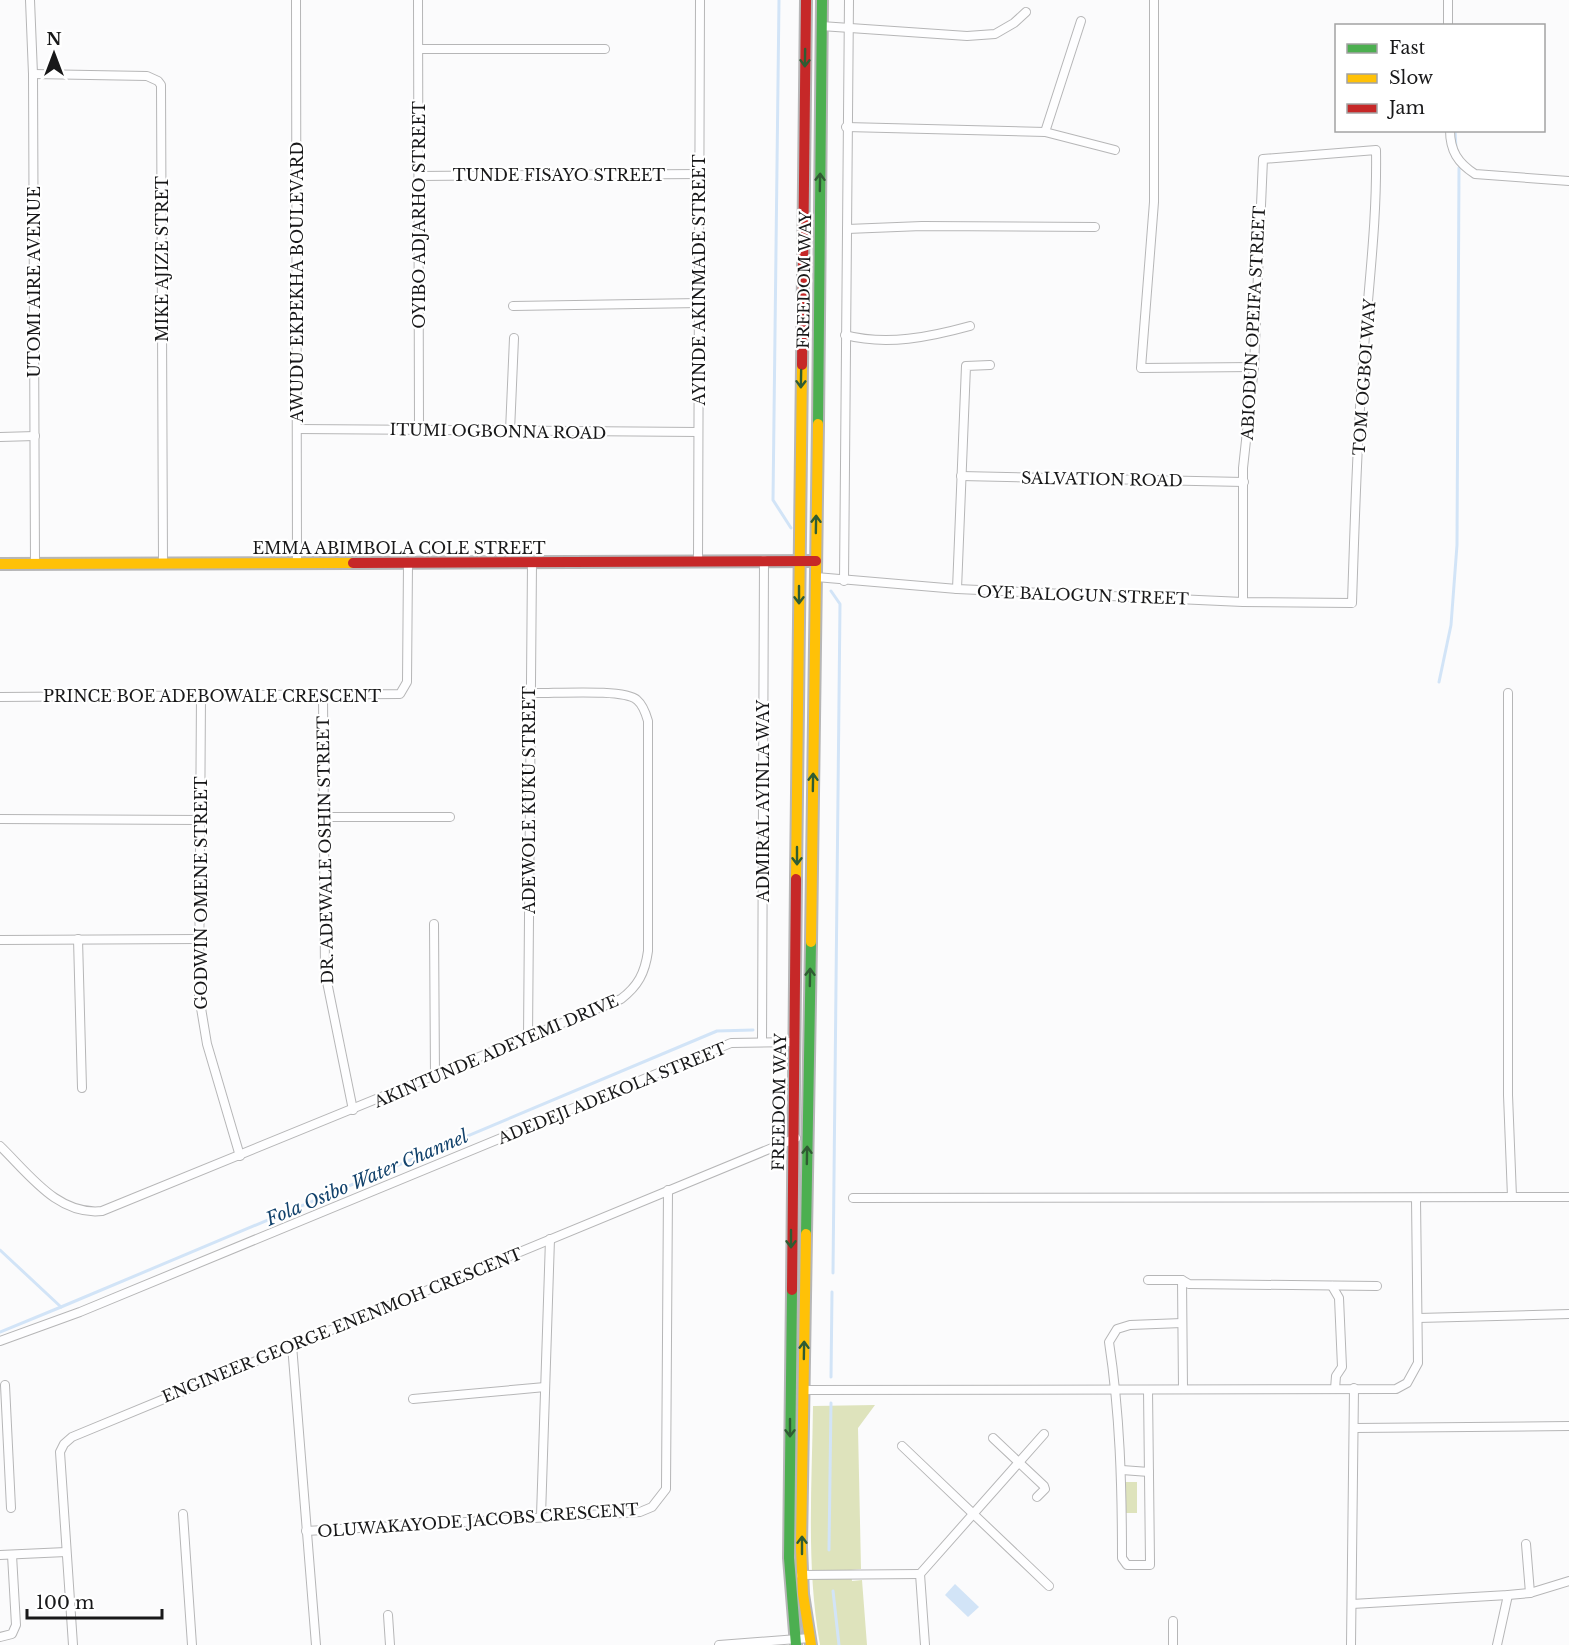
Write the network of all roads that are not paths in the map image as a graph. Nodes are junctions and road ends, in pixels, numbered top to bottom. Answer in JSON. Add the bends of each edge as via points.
{"nodes":[{"id":1,"x":30,"y":0,"type":"edge"},
{"id":2,"x":296,"y":0,"type":"edge"},
{"id":3,"x":418,"y":0,"type":"edge"},
{"id":4,"x":700,"y":0,"type":"edge"},
{"id":5,"x":806,"y":0,"type":"edge"},
{"id":6,"x":822,"y":0,"type":"edge"},
{"id":7,"x":849,"y":0,"type":"edge"},
{"id":8,"x":1154,"y":0,"type":"edge"},
{"id":9,"x":1448,"y":0,"type":"edge"},
{"id":10,"x":1026,"y":12,"type":"dead end"},
{"id":11,"x":1080,"y":21,"type":"dead end"},
{"id":12,"x":1448,"y":24,"type":"edge"},
{"id":13,"x":821,"y":26,"type":"junction"},
{"id":14,"x":849,"y":26,"type":"junction"},
{"id":15,"x":419,"y":49,"type":"junction"},
{"id":16,"x":605,"y":49,"type":"dead end"},
{"id":17,"x":33,"y":74,"type":"junction"},
{"id":18,"x":846,"y":127,"type":"junction"},
{"id":19,"x":1045,"y":132,"type":"junction"},
{"id":20,"x":1450,"y":132,"type":"edge"},
{"id":21,"x":1115,"y":150,"type":"dead end"},
{"id":22,"x":1376,"y":150,"type":"joint"},
{"id":23,"x":700,"y":174,"type":"junction"},
{"id":24,"x":419,"y":176,"type":"junction"},
{"id":25,"x":1569,"y":181,"type":"edge"},
{"id":26,"x":1095,"y":227,"type":"dead end"},
{"id":27,"x":847,"y":229,"type":"junction"},
{"id":28,"x":699,"y":303,"type":"junction"},
{"id":29,"x":513,"y":306,"type":"dead end"},
{"id":30,"x":970,"y":326,"type":"dead end"},
{"id":31,"x":845,"y":335,"type":"junction"},
{"id":32,"x":514,"y":338,"type":"dead end"},
{"id":33,"x":990,"y":365,"type":"dead end"},
{"id":34,"x":1254,"y":368,"type":"junction"},
{"id":35,"x":298,"y":429,"type":"junction"},
{"id":36,"x":419,"y":430,"type":"junction"},
{"id":37,"x":510,"y":431,"type":"junction"},
{"id":38,"x":698,"y":432,"type":"junction"},
{"id":39,"x":35,"y":436,"type":"junction"},
{"id":40,"x":0,"y":437,"type":"edge"},
{"id":41,"x":961,"y":476,"type":"junction"},
{"id":42,"x":1244,"y":483,"type":"junction"},
{"id":43,"x":698,"y":560,"type":"junction"},
{"id":44,"x":764,"y":560,"type":"junction"},
{"id":45,"x":799,"y":560,"type":"junction"},
{"id":46,"x":816,"y":561,"type":"junction"},
{"id":47,"x":532,"y":563,"type":"junction"},
{"id":48,"x":0,"y":564,"type":"edge"},
{"id":49,"x":35,"y":564,"type":"junction"},
{"id":50,"x":163,"y":564,"type":"junction"},
{"id":51,"x":297,"y":564,"type":"junction"},
{"id":52,"x":408,"y":564,"type":"junction"},
{"id":53,"x":816,"y":577,"type":"junction"},
{"id":54,"x":844,"y":581,"type":"junction"},
{"id":55,"x":957,"y":589,"type":"junction"},
{"id":56,"x":1243,"y":602,"type":"junction"},
{"id":57,"x":1352,"y":603,"type":"joint"},
{"id":58,"x":530,"y":693,"type":"junction"},
{"id":59,"x":1508,"y":693,"type":"dead end"},
{"id":60,"x":0,"y":696,"type":"edge"},
{"id":61,"x":201,"y":696,"type":"junction"},
{"id":62,"x":323,"y":696,"type":"junction"},
{"id":63,"x":325,"y":817,"type":"junction"},
{"id":64,"x":450,"y":817,"type":"dead end"},
{"id":65,"x":0,"y":819,"type":"edge"},
{"id":66,"x":200,"y":820,"type":"junction"},
{"id":67,"x":434,"y":924,"type":"dead end"},
{"id":68,"x":78,"y":939,"type":"junction"},
{"id":69,"x":199,"y":939,"type":"junction"},
{"id":70,"x":0,"y":940,"type":"edge"},
{"id":71,"x":528,"y":1037,"type":"junction"},
{"id":72,"x":762,"y":1041,"type":"junction"},
{"id":73,"x":795,"y":1042,"type":"junction"},
{"id":74,"x":435,"y":1076,"type":"junction"},
{"id":75,"x":81,"y":1089,"type":"dead end"},
{"id":76,"x":352,"y":1110,"type":"junction"},
{"id":77,"x":807,"y":1131,"type":"junction"},
{"id":78,"x":792,"y":1139,"type":"junction"},
{"id":79,"x":0,"y":1146,"type":"edge"},
{"id":80,"x":240,"y":1156,"type":"junction"},
{"id":81,"x":668,"y":1190,"type":"junction"},
{"id":82,"x":1512,"y":1197,"type":"junction"},
{"id":83,"x":1569,"y":1197,"type":"edge"},
{"id":84,"x":853,"y":1198,"type":"dead end"},
{"id":85,"x":1416,"y":1199,"type":"junction"},
{"id":86,"x":550,"y":1239,"type":"junction"},
{"id":87,"x":1148,"y":1280,"type":"dead end"},
{"id":88,"x":1182,"y":1280,"type":"junction"},
{"id":89,"x":1332,"y":1286,"type":"junction"},
{"id":90,"x":1377,"y":1286,"type":"dead end"},
{"id":91,"x":1569,"y":1314,"type":"edge"},
{"id":92,"x":1418,"y":1318,"type":"junction"},
{"id":93,"x":1182,"y":1323,"type":"junction"},
{"id":94,"x":0,"y":1341,"type":"edge"},
{"id":95,"x":292,"y":1345,"type":"junction"},
{"id":96,"x":5,"y":1385,"type":"dead end"},
{"id":97,"x":545,"y":1387,"type":"junction"},
{"id":98,"x":1354,"y":1388,"type":"junction"},
{"id":99,"x":1182,"y":1389,"type":"junction"},
{"id":100,"x":1335,"y":1389,"type":"junction"},
{"id":101,"x":804,"y":1390,"type":"junction"},
{"id":102,"x":1148,"y":1390,"type":"junction"},
{"id":103,"x":1116,"y":1391,"type":"junction"},
{"id":104,"x":413,"y":1400,"type":"dead end"},
{"id":105,"x":1569,"y":1426,"type":"edge"},
{"id":106,"x":1355,"y":1428,"type":"junction"},
{"id":107,"x":1044,"y":1434,"type":"dead end"},
{"id":108,"x":993,"y":1438,"type":"dead end"},
{"id":109,"x":902,"y":1446,"type":"dead end"},
{"id":110,"x":1018,"y":1462,"type":"junction"},
{"id":111,"x":9,"y":1470,"type":"junction"},
{"id":112,"x":1122,"y":1470,"type":"junction"},
{"id":113,"x":0,"y":1471,"type":"edge"},
{"id":114,"x":1149,"y":1472,"type":"junction"},
{"id":115,"x":1037,"y":1497,"type":"dead end"},
{"id":116,"x":11,"y":1508,"type":"dead end"},
{"id":117,"x":183,"y":1515,"type":"dead end"},
{"id":118,"x":972,"y":1515,"type":"junction"},
{"id":119,"x":541,"y":1516,"type":"junction"},
{"id":120,"x":306,"y":1531,"type":"junction"},
{"id":121,"x":1526,"y":1544,"type":"dead end"},
{"id":122,"x":66,"y":1552,"type":"junction"},
{"id":123,"x":0,"y":1555,"type":"edge"},
{"id":124,"x":12,"y":1555,"type":"junction"},
{"id":125,"x":920,"y":1574,"type":"junction"},
{"id":126,"x":801,"y":1575,"type":"junction"},
{"id":127,"x":1569,"y":1581,"type":"edge"},
{"id":128,"x":1049,"y":1586,"type":"dead end"},
{"id":129,"x":1530,"y":1593,"type":"junction"},
{"id":130,"x":1508,"y":1596,"type":"junction"},
{"id":131,"x":1352,"y":1604,"type":"junction"},
{"id":132,"x":388,"y":1615,"type":"dead end"},
{"id":133,"x":1173,"y":1621,"type":"dead end"},
{"id":134,"x":0,"y":1637,"type":"edge"},
{"id":135,"x":810,"y":1641,"type":"edge"},
{"id":136,"x":795,"y":1642,"type":"edge"},
{"id":137,"x":73,"y":1645,"type":"edge"},
{"id":138,"x":192,"y":1645,"type":"edge"},
{"id":139,"x":316,"y":1645,"type":"edge"},
{"id":140,"x":390,"y":1645,"type":"edge"},
{"id":141,"x":719,"y":1645,"type":"edge"},
{"id":142,"x":925,"y":1645,"type":"edge"},
{"id":143,"x":1173,"y":1645,"type":"edge"},
{"id":144,"x":1351,"y":1645,"type":"edge"},
{"id":145,"x":1497,"y":1645,"type":"edge"}],
"edges":[{"from":1,"to":17,"type":"street","name":"UTOMI AIRE AVENUE"},
{"from":2,"to":35,"type":"street","name":"AWUDU EKPEKHA BOULEVARD"},
{"from":3,"to":15,"type":"street","name":"OYIBO ADJARHO STREET"},
{"from":4,"to":23,"type":"street","name":"AYINDE AKINMADE STREET"},
{"from":5,"to":45,"type":"main road","name":"FREEDOM WAY","one_way":true},
{"from":6,"to":13,"type":"main road","name":"FREEDOM WAY"},
{"from":7,"to":14,"type":"street"},
{"from":8,"to":34,"type":"street","via":[[1154,202],[1141,368]]},
{"from":9,"to":12,"type":"street"},
{"from":10,"to":14,"type":"street","via":[[995,34],[967,36]]},
{"from":11,"to":19,"type":"street"},
{"from":13,"to":14,"type":"street"},
{"from":46,"to":13,"type":"main road","name":"FREEDOM WAY","one_way":true},
{"from":14,"to":18,"type":"street"},
{"from":15,"to":16,"type":"street"},
{"from":15,"to":24,"type":"street","name":"OYIBO ADJARHO STREET"},
{"from":17,"to":39,"type":"street","name":"UTOMI AIRE AVENUE"},
{"from":17,"to":50,"type":"street","name":"MIKE AJIZE STRET","via":[[147,76],[161,86]]},
{"from":18,"to":19,"type":"street"},
{"from":18,"to":27,"type":"street"},
{"from":19,"to":21,"type":"street"},
{"from":20,"to":25,"type":"street","via":[[1455,157],[1475,174]]},
{"from":22,"to":34,"type":"street","name":"ABIODUN OPEIFA STREET","via":[[1263,159]]},
{"from":22,"to":57,"type":"street","name":"TOM OGBOI WAY","via":[[1375,249],[1356,472]]},
{"from":23,"to":24,"type":"street","name":"TUNDE FISAYO STREET"},
{"from":23,"to":28,"type":"street","name":"AYINDE AKINMADE STREET"},
{"from":24,"to":36,"type":"street","name":"OYIBO ADJARHO STREET"},
{"from":26,"to":27,"type":"street"},
{"from":27,"to":31,"type":"street"},
{"from":28,"to":29,"type":"street"},
{"from":28,"to":38,"type":"street","name":"AYINDE AKINMADE STREET"},
{"from":30,"to":31,"type":"street","via":[[902,340]]},
{"from":31,"to":54,"type":"street"},
{"from":32,"to":37,"type":"street"},
{"from":33,"to":41,"type":"street","via":[[966,366]]},
{"from":34,"to":42,"type":"street","name":"ABIODUN OPEIFA STREET"},
{"from":35,"to":36,"type":"street","name":"ITUMI OGBONNA ROAD"},
{"from":35,"to":51,"type":"street","name":"AWUDU EKPEKHA BOULEVARD"},
{"from":36,"to":37,"type":"street","name":"ITUMI OGBONNA ROAD"},
{"from":37,"to":38,"type":"street","name":"ITUMI OGBONNA ROAD"},
{"from":38,"to":43,"type":"street","name":"AYINDE AKINMADE STREET"},
{"from":39,"to":40,"type":"street"},
{"from":39,"to":49,"type":"street","name":"UTOMI AIRE AVENUE"},
{"from":41,"to":42,"type":"street","name":"SALVATION ROAD"},
{"from":41,"to":55,"type":"street"},
{"from":42,"to":56,"type":"street","name":"ABIODUN OPEIFA STREET"},
{"from":43,"to":44,"type":"main road","name":"EMMA ABIMBOLA COLE STREET"},
{"from":43,"to":47,"type":"main road","name":"EMMA ABIMBOLA COLE STREET"},
{"from":44,"to":45,"type":"main road","name":"EMMA ABIMBOLA COLE STREET"},
{"from":44,"to":72,"type":"street","name":"ADMIRAL AYINLA WAY"},
{"from":45,"to":46,"type":"main road"},
{"from":45,"to":73,"type":"main road","name":"FREEDOM WAY","one_way":true},
{"from":46,"to":53,"type":"main road","name":"FREEDOM WAY"},
{"from":47,"to":52,"type":"main road","name":"EMMA ABIMBOLA COLE STREET"},
{"from":47,"to":58,"type":"street","name":"ADEWOLE KUKU STREET"},
{"from":48,"to":49,"type":"main road","name":"EMMA ABIMBOLA COLE STREET"},
{"from":49,"to":50,"type":"main road","name":"EMMA ABIMBOLA COLE STREET"},
{"from":50,"to":51,"type":"main road","name":"EMMA ABIMBOLA COLE STREET"},
{"from":51,"to":52,"type":"main road","name":"EMMA ABIMBOLA COLE STREET"},
{"from":52,"to":62,"type":"street","name":"PRINCE BOE ADEBOWALE CRESCENT","via":[[405,689],[394,696]]},
{"from":53,"to":54,"type":"street","name":"OYE BALOGUN STREET"},
{"from":77,"to":53,"type":"main road","name":"FREEDOM WAY","one_way":true},
{"from":54,"to":55,"type":"street","name":"OYE BALOGUN STREET"},
{"from":55,"to":56,"type":"street","name":"OYE BALOGUN STREET"},
{"from":56,"to":57,"type":"street","name":"OYE BALOGUN STREET"},
{"from":58,"to":71,"type":"street","name":"ADEWOLE KUKU STREET"},
{"from":58,"to":71,"type":"street","name":"AKINTUNDE ADEYEMI DRIVE","via":[[621,694],[637,699],[645,712],[648,951],[641,980],[621,999]]},
{"from":59,"to":82,"type":"street","via":[[1508,1095]]},
{"from":60,"to":61,"type":"street","name":"PRINCE BOE ADEBOWALE CRESCENT"},
{"from":61,"to":62,"type":"street","name":"PRINCE BOE ADEBOWALE CRESCENT"},
{"from":61,"to":66,"type":"street","name":"GODWIN OMENE STREET"},
{"from":62,"to":63,"type":"street","name":"DR. ADEWALE OSHIN STREET"},
{"from":63,"to":64,"type":"street"},
{"from":63,"to":76,"type":"street","name":"DR. ADEWALE OSHIN STREET","via":[[325,972]]},
{"from":65,"to":66,"type":"street"},
{"from":66,"to":69,"type":"street","name":"GODWIN OMENE STREET"},
{"from":67,"to":74,"type":"street"},
{"from":68,"to":69,"type":"street"},
{"from":68,"to":70,"type":"street"},
{"from":68,"to":75,"type":"street"},
{"from":69,"to":80,"type":"street","name":"GODWIN OMENE STREET","via":[[202,1022]]},
{"from":71,"to":74,"type":"street","name":"AKINTUNDE ADEYEMI DRIVE"},
{"from":72,"to":73,"type":"street","name":"ADEDEJI ADEKOLA STREET"},
{"from":72,"to":94,"type":"street","name":"ADEDEJI ADEKOLA STREET","via":[[731,1043],[707,1052],[80,1312]]},
{"from":73,"to":78,"type":"main road","name":"FREEDOM WAY"},
{"from":74,"to":76,"type":"street","name":"AKINTUNDE ADEYEMI DRIVE"},
{"from":76,"to":80,"type":"street","name":"AKINTUNDE ADEYEMI DRIVE"},
{"from":77,"to":78,"type":"street","name":"ENGINEER GEORGE ENENMOH CRESCENT"},
{"from":101,"to":77,"type":"main road","name":"FREEDOM WAY","one_way":true},
{"from":78,"to":81,"type":"street","name":"ENGINEER GEORGE ENENMOH CRESCENT"},
{"from":78,"to":136,"type":"main road","name":"FREEDOM WAY","one_way":true,"via":[[789,1558]]},
{"from":79,"to":80,"type":"street","name":"AKINTUNDE ADEYEMI DRIVE","via":[[56,1199],[79,1211],[102,1211]]},
{"from":81,"to":86,"type":"street","name":"ENGINEER GEORGE ENENMOH CRESCENT"},
{"from":81,"to":119,"type":"street","name":"OLUWAKAYODE JACOBS CRESCENT","via":[[666,1489],[652,1507],[640,1512]]},
{"from":82,"to":83,"type":"street"},
{"from":82,"to":85,"type":"street"},
{"from":84,"to":85,"type":"street"},
{"from":85,"to":92,"type":"street"},
{"from":86,"to":95,"type":"street","name":"ENGINEER GEORGE ENENMOH CRESCENT"},
{"from":86,"to":97,"type":"street"},
{"from":87,"to":88,"type":"street"},
{"from":88,"to":89,"type":"street","via":[[1189,1284]]},
{"from":88,"to":93,"type":"street"},
{"from":89,"to":90,"type":"street"},
{"from":89,"to":100,"type":"street","via":[[1339,1298],[1342,1367]]},
{"from":91,"to":92,"type":"street"},
{"from":92,"to":98,"type":"street","via":[[1418,1363],[1407,1383],[1396,1389]]},
{"from":93,"to":99,"type":"street"},
{"from":93,"to":103,"type":"street","via":[[1130,1325],[1112,1333],[1109,1342]]},
{"from":95,"to":120,"type":"street"},
{"from":95,"to":122,"type":"street","name":"ENGINEER GEORGE ENENMOH CRESCENT","via":[[83,1432],[64,1444],[60,1452]]},
{"from":96,"to":111,"type":"street"},
{"from":97,"to":104,"type":"street"},
{"from":97,"to":119,"type":"street"},
{"from":98,"to":100,"type":"street"},
{"from":98,"to":106,"type":"street"},
{"from":99,"to":100,"type":"street"},
{"from":99,"to":102,"type":"street"},
{"from":101,"to":103,"type":"street"},
{"from":126,"to":101,"type":"main road","name":"FREEDOM WAY","one_way":true},
{"from":102,"to":103,"type":"street"},
{"from":102,"to":114,"type":"street"},
{"from":103,"to":112,"type":"street"},
{"from":105,"to":106,"type":"street"},
{"from":106,"to":131,"type":"street"},
{"from":107,"to":110,"type":"street"},
{"from":108,"to":110,"type":"street"},
{"from":109,"to":118,"type":"street"},
{"from":110,"to":115,"type":"street","via":[[1045,1487]]},
{"from":110,"to":118,"type":"street"},
{"from":111,"to":113,"type":"street"},
{"from":111,"to":116,"type":"street"},
{"from":112,"to":114,"type":"street"},
{"from":112,"to":114,"type":"street","via":[[1122,1558],[1127,1564],[1150,1562]]},
{"from":117,"to":138,"type":"street"},
{"from":118,"to":125,"type":"street"},
{"from":118,"to":128,"type":"street"},
{"from":119,"to":120,"type":"street","name":"OLUWAKAYODE JACOBS CRESCENT"},
{"from":120,"to":139,"type":"street"},
{"from":121,"to":129,"type":"street"},
{"from":122,"to":124,"type":"street"},
{"from":122,"to":137,"type":"street","name":"ENGINEER GEORGE ENENMOH CRESCENT"},
{"from":123,"to":124,"type":"street"},
{"from":124,"to":134,"type":"street","via":[[16,1625],[12,1634]]},
{"from":125,"to":126,"type":"street"},
{"from":125,"to":142,"type":"street"},
{"from":126,"to":135,"type":"main road","name":"FREEDOM WAY"},
{"from":127,"to":129,"type":"street"},
{"from":129,"to":130,"type":"street"},
{"from":130,"to":131,"type":"street"},
{"from":130,"to":145,"type":"street"},
{"from":131,"to":144,"type":"street"},
{"from":132,"to":140,"type":"street"},
{"from":133,"to":143,"type":"street"},
{"from":135,"to":136,"type":"street"},
{"from":136,"to":141,"type":"street"}]}
